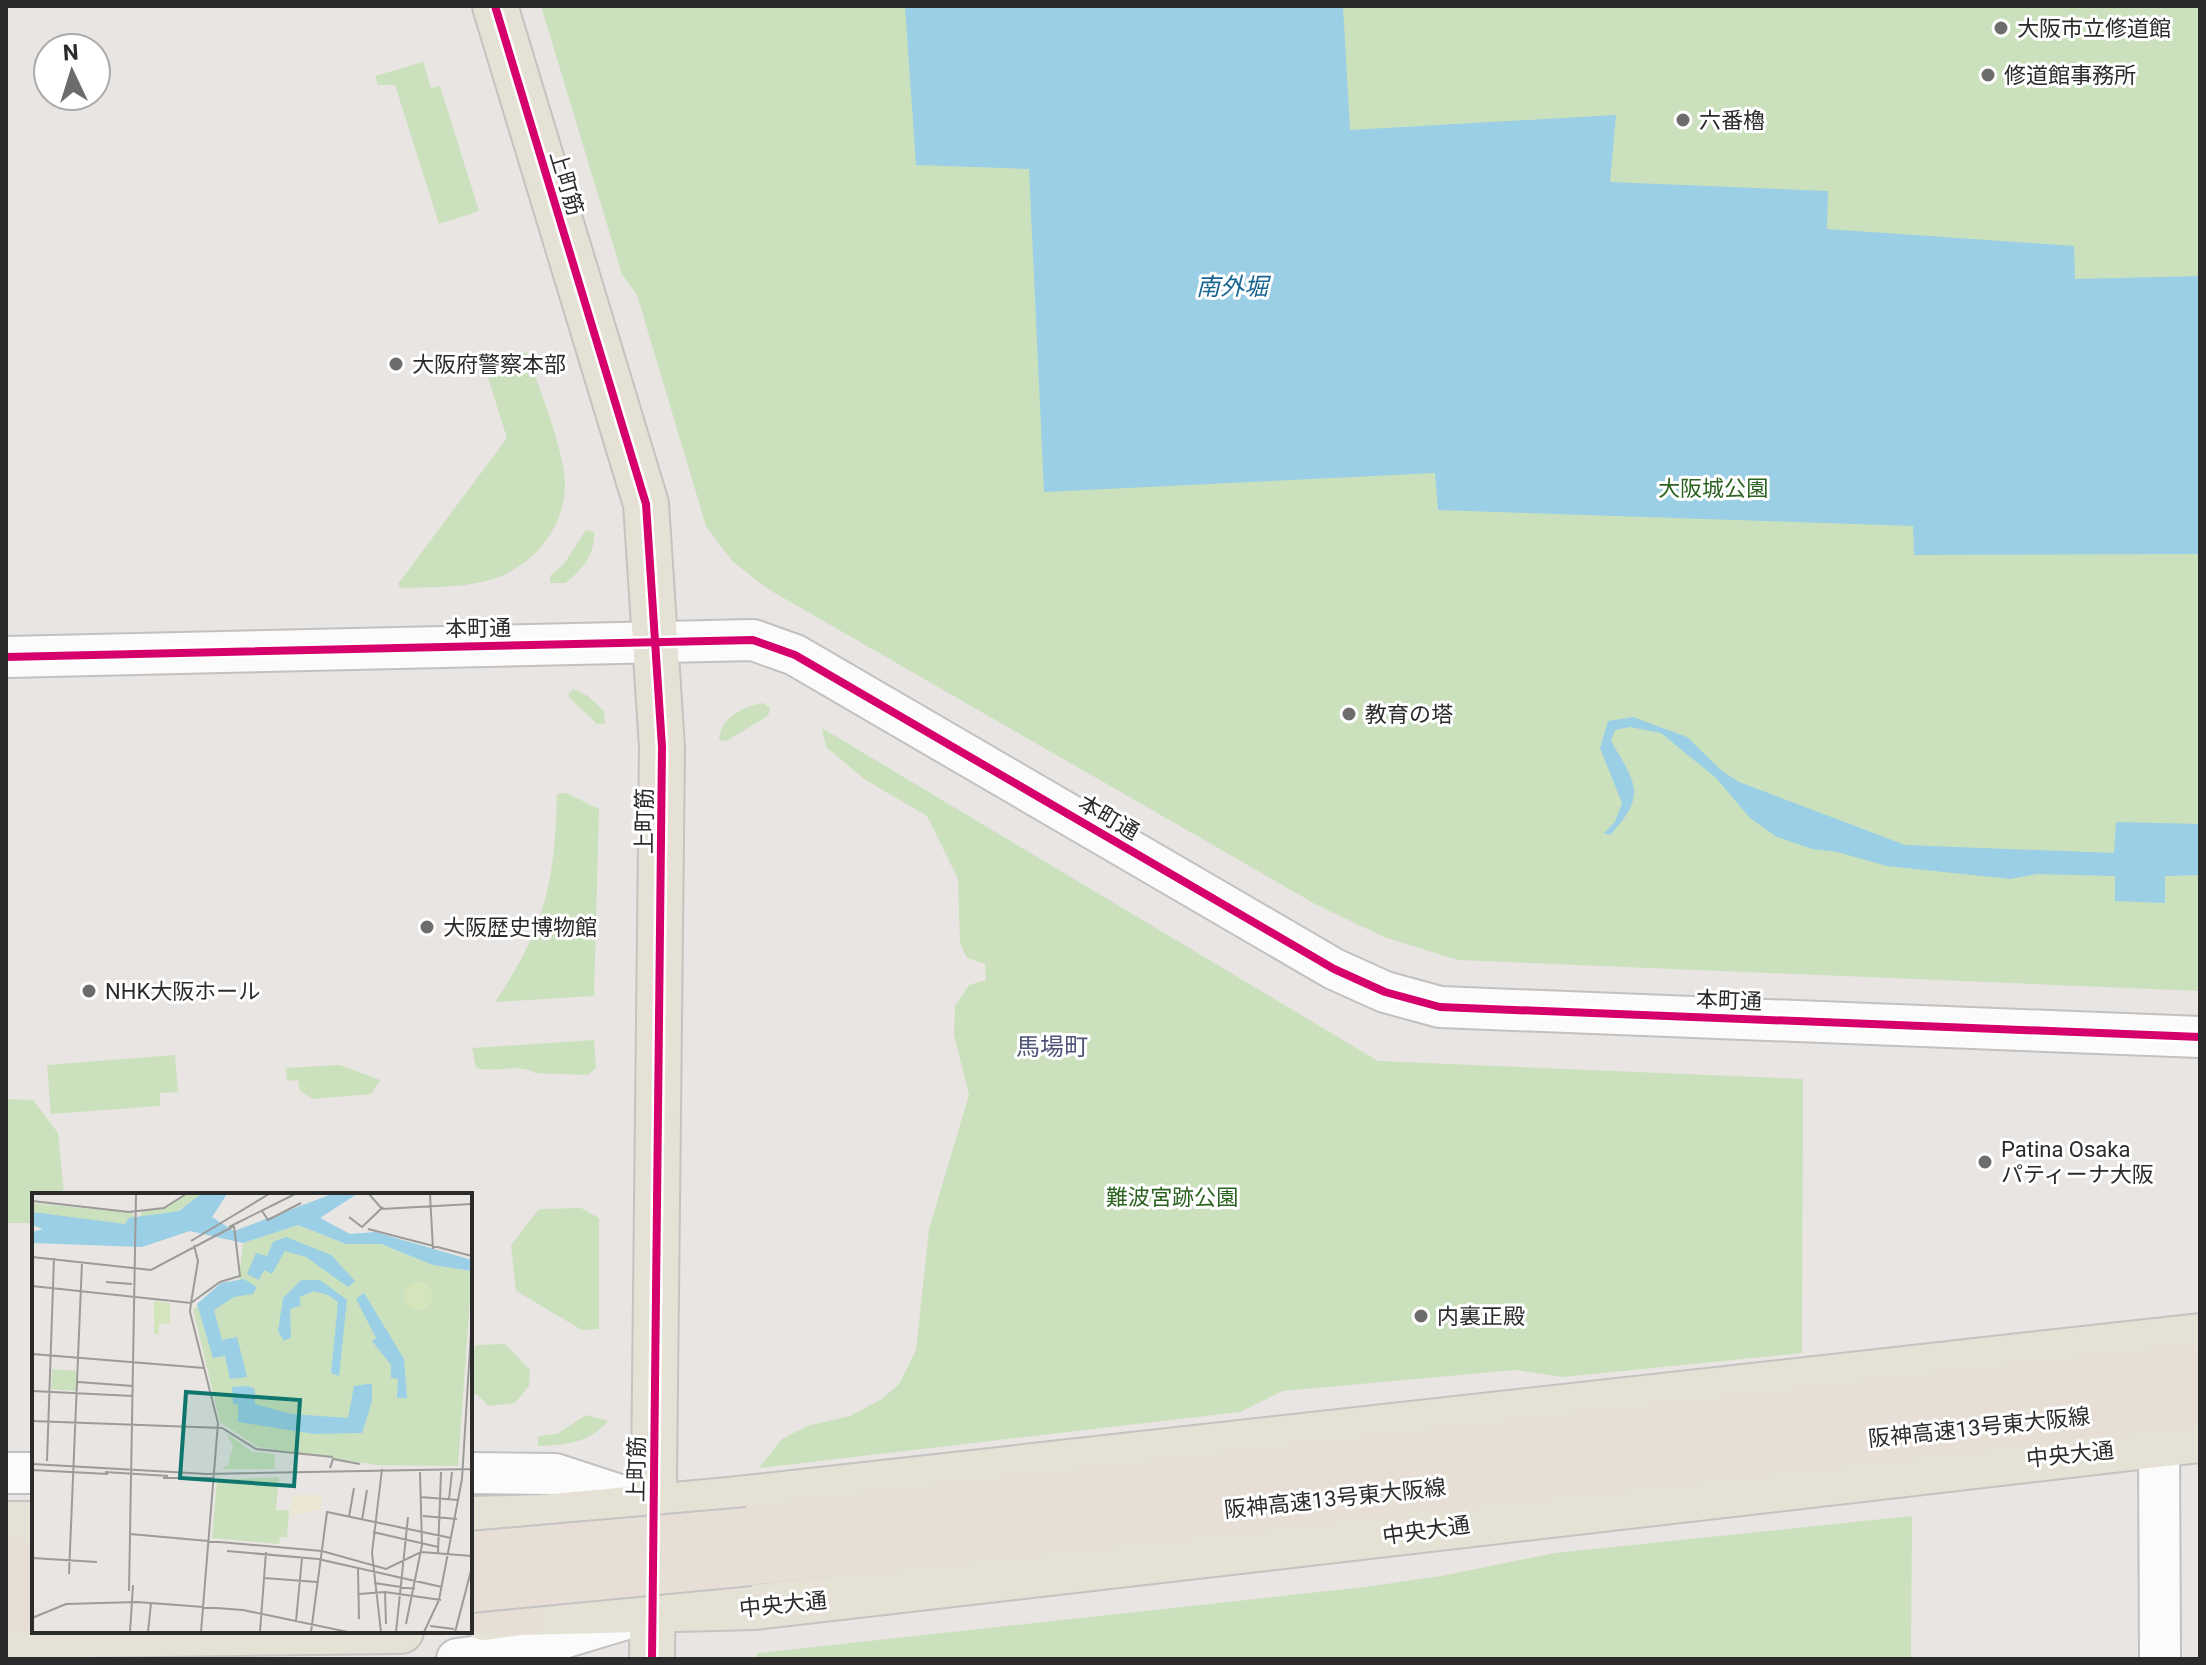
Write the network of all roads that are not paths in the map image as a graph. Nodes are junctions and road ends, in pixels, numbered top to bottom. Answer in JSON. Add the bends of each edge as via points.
{"nodes":[{"id":1,"x":495,"y":6,"type":"edge"},
{"id":2,"x":658,"y":641,"type":"junction"},
{"id":3,"x":6,"y":657,"type":"edge"},
{"id":4,"x":2200,"y":1037,"type":"edge"},
{"id":5,"x":2200,"y":1336,"type":"edge"},
{"id":6,"x":2200,"y":1368,"type":"edge"},
{"id":7,"x":2200,"y":1403,"type":"edge"},
{"id":8,"x":2180,"y":1442,"type":"edge"},
{"id":9,"x":6,"y":1473,"type":"edge"},
{"id":10,"x":32,"y":1473,"type":"edge"},
{"id":11,"x":472,"y":1473,"type":"edge"},
{"id":12,"x":653,"y":1506,"type":"junction"},
{"id":13,"x":472,"y":1519,"type":"edge"},
{"id":14,"x":6,"y":1524,"type":"edge"},
{"id":15,"x":32,"y":1524,"type":"edge"},
{"id":16,"x":910,"y":1528,"type":"junction"},
{"id":17,"x":472,"y":1554,"type":"edge"},
{"id":18,"x":6,"y":1565,"type":"edge"},
{"id":19,"x":32,"y":1565,"type":"edge"},
{"id":20,"x":472,"y":1590,"type":"edge"},
{"id":21,"x":6,"y":1600,"type":"edge"},
{"id":22,"x":32,"y":1600,"type":"edge"},
{"id":23,"x":472,"y":1608,"type":"edge"},
{"id":24,"x":6,"y":1609,"type":"edge"},
{"id":25,"x":32,"y":1609,"type":"edge"},
{"id":26,"x":652,"y":1610,"type":"junction"},
{"id":27,"x":520,"y":1613,"type":"junction"},
{"id":28,"x":472,"y":1620,"type":"edge"},
{"id":29,"x":193,"y":1633,"type":"edge"},
{"id":30,"x":6,"y":1636,"type":"edge"},
{"id":31,"x":457,"y":1659,"type":"edge"},
{"id":32,"x":652,"y":1659,"type":"edge"},
{"id":33,"x":2160,"y":1659,"type":"edge"}],
"edges":[{"from":1,"to":2,"type":"main road","name":"上町筋","via":[[646,504]]},
{"from":2,"to":3,"type":"street","name":"本町通"},
{"from":2,"to":4,"type":"street","name":"本町通","via":[[753,640],[795,655],[1334,969],[1385,992],[1440,1007]]},
{"from":2,"to":12,"type":"main road","name":"上町筋","via":[[662,823]]},
{"from":5,"to":12,"type":"main road"},
{"from":6,"to":16,"type":"highway","name":"阪神高速13号東大阪線"},
{"from":7,"to":16,"type":"highway","name":"阪神高速13号東大阪線"},
{"from":8,"to":26,"type":"main road","name":"中央大通","via":[[755,1607]]},
{"from":8,"to":33,"type":"street"},
{"from":9,"to":10,"type":"street"},
{"from":11,"to":12,"type":"street","via":[[555,1474]]},
{"from":12,"to":13,"type":"main road"},
{"from":12,"to":26,"type":"main road","name":"上町筋"},
{"from":14,"to":15,"type":"main road"},
{"from":16,"to":17,"type":"highway","name":"阪神高速13号東大阪線","bridge":true},
{"from":16,"to":20,"type":"highway","name":"阪神高速13号東大阪線","bridge":true},
{"from":18,"to":19,"type":"highway"},
{"from":21,"to":22,"type":"highway"},
{"from":23,"to":27,"type":"highway"},
{"from":24,"to":25,"type":"highway"},
{"from":26,"to":27,"type":"main road","name":"中央大通"},
{"from":26,"to":31,"type":"street","name":"中央大通","via":[[520,1651]]},
{"from":26,"to":32,"type":"main road","name":"上町筋"},
{"from":27,"to":28,"type":"main road","name":"中央大通"},
{"from":29,"to":30,"type":"main road"}]}
